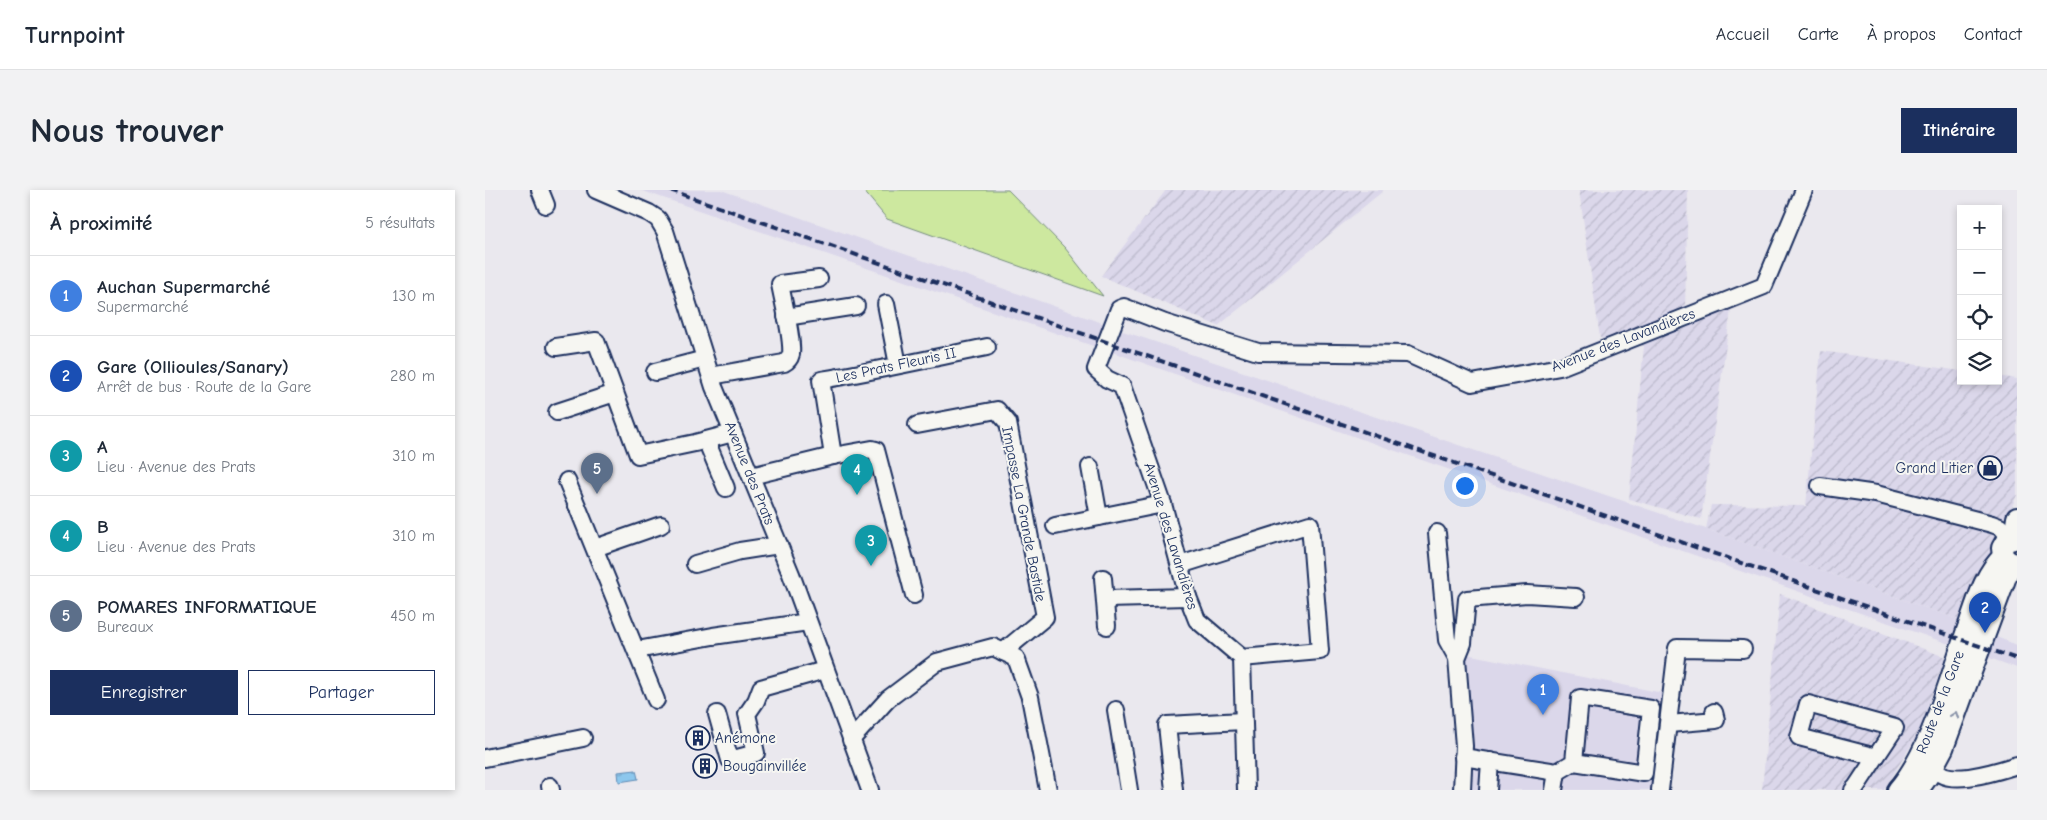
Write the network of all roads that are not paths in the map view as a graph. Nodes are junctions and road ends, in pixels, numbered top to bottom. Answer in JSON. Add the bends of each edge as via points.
{"nodes":[{"id":1,"x":540,"y":190,"type":"edge"},
{"id":2,"x":596,"y":190,"type":"edge"},
{"id":3,"x":1804,"y":190,"type":"edge"},
{"id":4,"x":546,"y":205,"type":"dead end"},
{"id":5,"x":819,"y":279,"type":"dead end"},
{"id":6,"x":886,"y":304,"type":"dead end"},
{"id":7,"x":856,"y":306,"type":"dead end"},
{"id":8,"x":786,"y":317,"type":"junction"},
{"id":9,"x":556,"y":347,"type":"dead end"},
{"id":10,"x":987,"y":347,"type":"dead end"},
{"id":11,"x":705,"y":359,"type":"junction"},
{"id":12,"x":898,"y":365,"type":"junction"},
{"id":13,"x":655,"y":372,"type":"dead end"},
{"id":14,"x":711,"y":376,"type":"junction"},
{"id":15,"x":615,"y":393,"type":"junction"},
{"id":16,"x":557,"y":412,"type":"dead end"},
{"id":17,"x":917,"y":425,"type":"dead end"},
{"id":18,"x":733,"y":433,"type":"junction"},
{"id":19,"x":706,"y":440,"type":"junction"},
{"id":20,"x":833,"y":456,"type":"junction"},
{"id":21,"x":1090,"y":467,"type":"dead end"},
{"id":22,"x":751,"y":476,"type":"junction"},
{"id":23,"x":567,"y":481,"type":"dead end"},
{"id":24,"x":1820,"y":486,"type":"dead end"},
{"id":25,"x":726,"y":488,"type":"dead end"},
{"id":26,"x":1163,"y":504,"type":"junction"},
{"id":27,"x":1099,"y":517,"type":"junction"},
{"id":28,"x":2017,"y":518,"type":"edge"},
{"id":29,"x":661,"y":525,"type":"dead end"},
{"id":30,"x":1055,"y":526,"type":"dead end"},
{"id":31,"x":1437,"y":533,"type":"dead end"},
{"id":32,"x":779,"y":546,"type":"junction"},
{"id":33,"x":595,"y":548,"type":"junction"},
{"id":34,"x":2013,"y":550,"type":"edge"},
{"id":35,"x":695,"y":564,"type":"dead end"},
{"id":36,"x":1180,"y":566,"type":"junction"},
{"id":37,"x":1103,"y":578,"type":"dead end"},
{"id":38,"x":913,"y":594,"type":"dead end"},
{"id":39,"x":1188,"y":597,"type":"junction"},
{"id":40,"x":1576,"y":597,"type":"dead end"},
{"id":41,"x":1106,"y":599,"type":"junction"},
{"id":42,"x":808,"y":622,"type":"junction"},
{"id":43,"x":1107,"y":626,"type":"dead end"},
{"id":44,"x":1743,"y":649,"type":"dead end"},
{"id":45,"x":637,"y":650,"type":"junction"},
{"id":46,"x":1003,"y":652,"type":"junction"},
{"id":47,"x":1242,"y":658,"type":"junction"},
{"id":48,"x":1457,"y":658,"type":"junction"},
{"id":49,"x":825,"y":670,"type":"junction"},
{"id":50,"x":656,"y":700,"type":"dead end"},
{"id":51,"x":1116,"y":710,"type":"dead end"},
{"id":52,"x":1714,"y":712,"type":"dead end"},
{"id":53,"x":717,"y":714,"type":"dead end"},
{"id":54,"x":1243,"y":722,"type":"junction"},
{"id":55,"x":1669,"y":724,"type":"junction"},
{"id":56,"x":583,"y":738,"type":"dead end"},
{"id":57,"x":851,"y":740,"type":"junction"},
{"id":58,"x":1463,"y":757,"type":"junction"},
{"id":59,"x":1876,"y":757,"type":"junction"},
{"id":60,"x":485,"y":758,"type":"edge"},
{"id":61,"x":1490,"y":761,"type":"junction"},
{"id":62,"x":1573,"y":762,"type":"junction"},
{"id":63,"x":2017,"y":765,"type":"edge"},
{"id":64,"x":1557,"y":772,"type":"junction"},
{"id":65,"x":1994,"y":772,"type":"junction"},
{"id":66,"x":1922,"y":782,"type":"edge"},
{"id":67,"x":871,"y":790,"type":"edge"},
{"id":68,"x":1048,"y":790,"type":"edge"},
{"id":69,"x":1129,"y":790,"type":"edge"},
{"id":70,"x":1174,"y":790,"type":"edge"},
{"id":71,"x":1246,"y":790,"type":"edge"},
{"id":72,"x":1462,"y":790,"type":"edge"},
{"id":73,"x":1488,"y":790,"type":"edge"},
{"id":74,"x":1554,"y":790,"type":"edge"},
{"id":75,"x":1660,"y":790,"type":"edge"},
{"id":76,"x":1853,"y":790,"type":"edge"},
{"id":77,"x":1958,"y":790,"type":"edge"}],
"edges":[{"from":1,"to":4,"type":"street"},
{"from":2,"to":11,"type":"street","name":"Avenue des Prats","via":[[649,213],[665,231]]},
{"from":3,"to":26,"type":"street","name":"Avenue des Lavandières","via":[[1764,286],[1560,367],[1472,383],[1408,354],[1258,352],[1124,307],[1119,309],[1096,369],[1107,379],[1123,386]]},
{"from":5,"to":8,"type":"street","via":[[781,284]]},
{"from":6,"to":12,"type":"street"},
{"from":7,"to":8,"type":"street"},
{"from":8,"to":14,"type":"street","via":[[791,354],[785,364]]},
{"from":9,"to":15,"type":"street","via":[[596,341]]},
{"from":10,"to":12,"type":"street","name":"Les Prats Fleuris II"},
{"from":11,"to":13,"type":"street"},
{"from":11,"to":14,"type":"street","name":"Avenue des Prats"},
{"from":12,"to":20,"type":"street","name":"Les Prats Fleuris II","via":[[821,380]]},
{"from":14,"to":18,"type":"street","name":"Avenue des Prats"},
{"from":15,"to":16,"type":"street"},
{"from":15,"to":19,"type":"street","via":[[638,455]]},
{"from":17,"to":46,"type":"street","name":"Impasse La Grande Bastide","via":[[997,410],[1008,423],[1045,616]]},
{"from":18,"to":19,"type":"street"},
{"from":18,"to":22,"type":"street","name":"Avenue des Prats"},
{"from":19,"to":25,"type":"street"},
{"from":20,"to":22,"type":"street"},
{"from":20,"to":38,"type":"street","via":[[876,450]]},
{"from":21,"to":27,"type":"street"},
{"from":22,"to":32,"type":"street","name":"Avenue des Prats"},
{"from":23,"to":33,"type":"street"},
{"from":24,"to":34,"type":"street","via":[[1876,494],[1992,524],[2000,527]]},
{"from":26,"to":27,"type":"street"},
{"from":26,"to":36,"type":"street","name":"Avenue des Lavandières"},
{"from":27,"to":30,"type":"street"},
{"from":28,"to":34,"type":"main road"},
{"from":29,"to":33,"type":"street"},
{"from":31,"to":48,"type":"street","via":[[1447,640]]},
{"from":32,"to":35,"type":"street","via":[[740,551]]},
{"from":32,"to":42,"type":"street","name":"Avenue des Prats"},
{"from":33,"to":45,"type":"street"},
{"from":66,"to":34,"type":"main road","name":"Route de la Gare","one_way":true,"via":[[1943,748]]},
{"from":34,"to":66,"type":"main road","name":"Route de la Gare","via":[[1997,563],[1983,587],[1917,762]]},
{"from":36,"to":39,"type":"street","name":"Avenue des Lavandières"},
{"from":36,"to":47,"type":"street","via":[[1310,524],[1320,650]]},
{"from":37,"to":41,"type":"street"},
{"from":39,"to":41,"type":"street"},
{"from":39,"to":47,"type":"street","name":"Avenue des Lavandières","via":[[1197,620]]},
{"from":40,"to":48,"type":"street","via":[[1527,594],[1467,599],[1463,643]]},
{"from":41,"to":43,"type":"street"},
{"from":42,"to":45,"type":"street"},
{"from":42,"to":49,"type":"street","name":"Avenue des Prats"},
{"from":44,"to":55,"type":"street","via":[[1677,648]]},
{"from":45,"to":50,"type":"street"},
{"from":46,"to":57,"type":"street","via":[[993,647],[937,662],[888,699]]},
{"from":46,"to":68,"type":"street","via":[[1016,658],[1030,697]]},
{"from":47,"to":54,"type":"street"},
{"from":48,"to":58,"type":"street"},
{"from":49,"to":53,"type":"street","via":[[761,688],[747,714],[756,753],[730,760]]},
{"from":49,"to":57,"type":"street","name":"Avenue des Prats"},
{"from":51,"to":69,"type":"street"},
{"from":52,"to":55,"type":"street","via":[[1716,720]]},
{"from":54,"to":70,"type":"street","via":[[1167,726]]},
{"from":54,"to":71,"type":"street"},
{"from":55,"to":75,"type":"street"},
{"from":56,"to":60,"type":"street"},
{"from":57,"to":67,"type":"street","name":"Avenue des Prats"},
{"from":58,"to":61,"type":"street"},
{"from":58,"to":72,"type":"street"},
{"from":59,"to":59,"type":"street","via":[[1895,728],[1807,704],[1799,737]]},
{"from":59,"to":76,"type":"street"},
{"from":61,"to":64,"type":"street"},
{"from":61,"to":73,"type":"street"},
{"from":62,"to":62,"type":"street","via":[[1643,772],[1651,709],[1579,698]]},
{"from":62,"to":64,"type":"street"},
{"from":63,"to":65,"type":"street"},
{"from":64,"to":74,"type":"street"},
{"from":65,"to":66,"type":"street"},
{"from":65,"to":77,"type":"street"}]}
